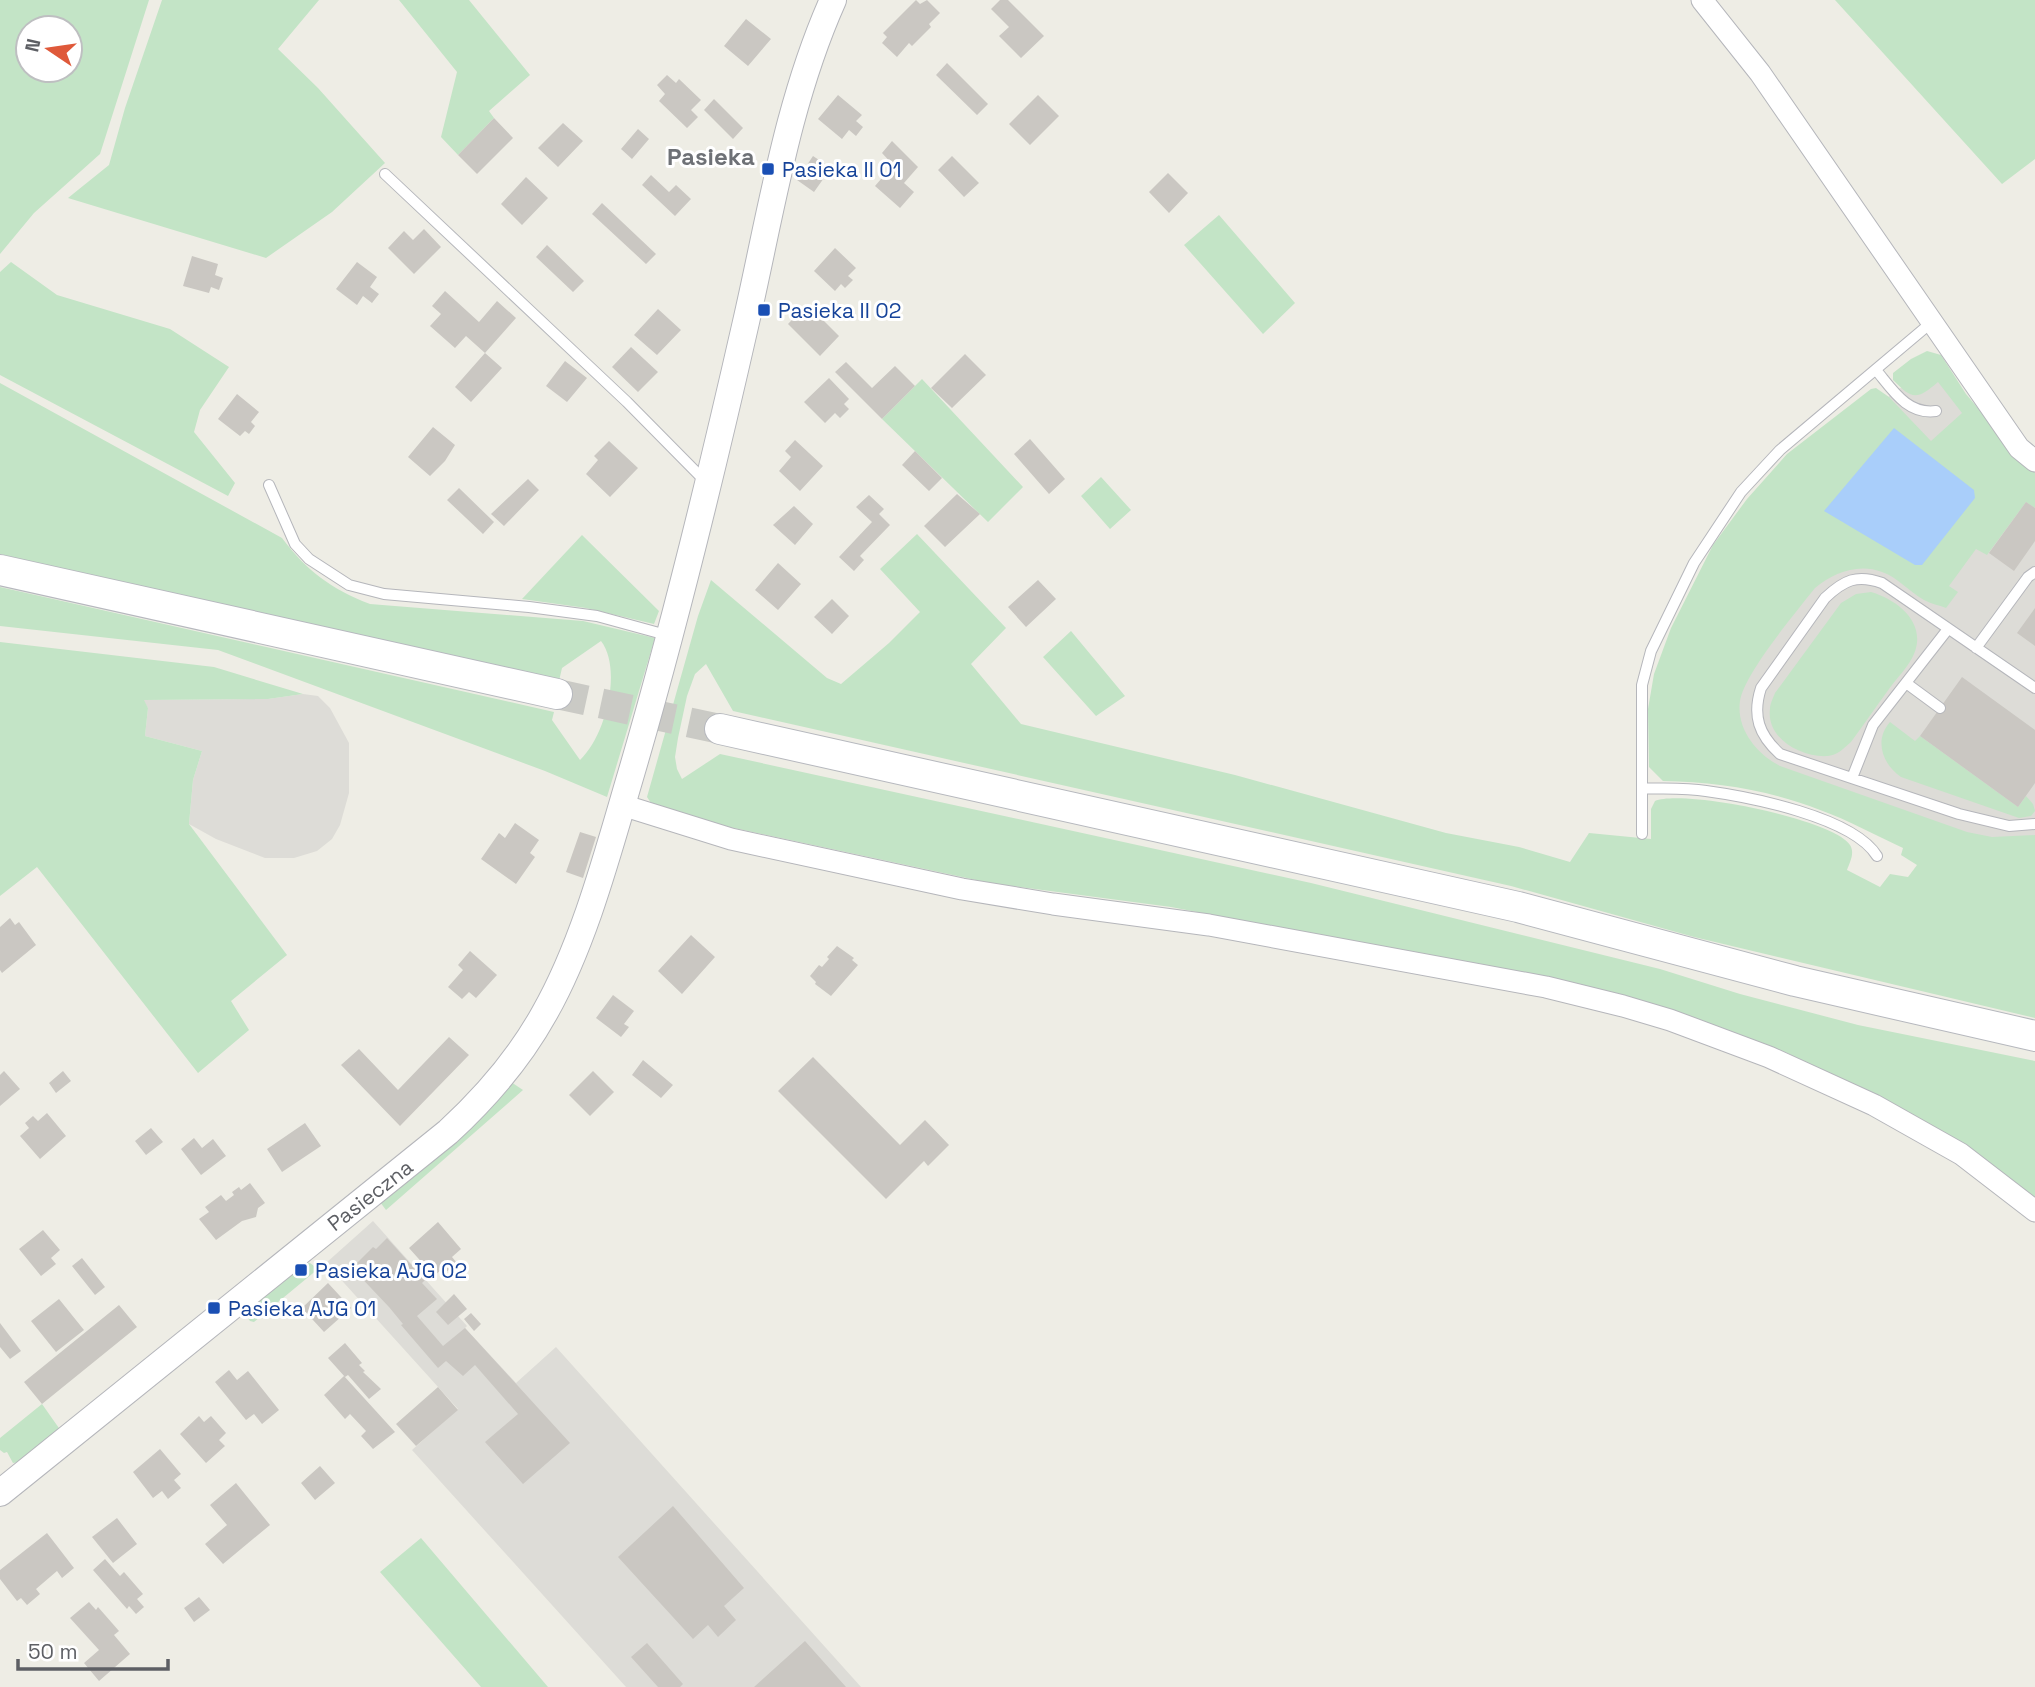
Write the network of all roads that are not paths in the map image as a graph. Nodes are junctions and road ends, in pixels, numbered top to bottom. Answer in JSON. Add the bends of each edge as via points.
{"nodes":[{"id":1,"x":833,"y":0,"type":"edge"},
{"id":2,"x":1702,"y":0,"type":"edge"},
{"id":3,"x":384,"y":174,"type":"dead end"},
{"id":4,"x":1932,"y":322,"type":"junction"},
{"id":5,"x":1876,"y":370,"type":"junction"},
{"id":6,"x":1936,"y":411,"type":"dead end"},
{"id":7,"x":2035,"y":461,"type":"edge"},
{"id":8,"x":269,"y":485,"type":"dead end"},
{"id":9,"x":709,"y":485,"type":"junction"},
{"id":10,"x":0,"y":570,"type":"edge"},
{"id":11,"x":2035,"y":572,"type":"edge"},
{"id":12,"x":1948,"y":629,"type":"junction"},
{"id":13,"x":671,"y":636,"type":"junction"},
{"id":14,"x":1976,"y":648,"type":"junction"},
{"id":15,"x":1906,"y":683,"type":"junction"},
{"id":16,"x":2035,"y":688,"type":"edge"},
{"id":17,"x":557,"y":694,"type":"tunnel mouth"},
{"id":18,"x":1940,"y":708,"type":"dead end"},
{"id":19,"x":720,"y":729,"type":"tunnel mouth"},
{"id":20,"x":1852,"y":778,"type":"junction"},
{"id":21,"x":1642,"y":788,"type":"junction"},
{"id":22,"x":622,"y":806,"type":"junction"},
{"id":23,"x":2035,"y":824,"type":"edge"},
{"id":24,"x":1642,"y":834,"type":"dead end"},
{"id":25,"x":1877,"y":856,"type":"dead end"},
{"id":26,"x":2035,"y":1035,"type":"edge"},
{"id":27,"x":2035,"y":1211,"type":"edge"},
{"id":28,"x":0,"y":1493,"type":"edge"}],
"edges":[{"from":1,"to":9,"type":"street","name":"Pasieczna","via":[[813,47],[788,130]]},
{"from":2,"to":4,"type":"street","via":[[1760,73]]},
{"from":3,"to":9,"type":"lane"},
{"from":4,"to":5,"type":"lane"},
{"from":4,"to":7,"type":"street","via":[[2019,448]]},
{"from":5,"to":6,"type":"lane","via":[[1908,406]]},
{"from":5,"to":21,"type":"lane","via":[[1756,475],[1694,563],[1651,651],[1642,685]]},
{"from":8,"to":13,"type":"lane","via":[[295,544],[349,585],[384,594],[597,616]]},
{"from":9,"to":13,"type":"street","name":"Pasieczna"},
{"from":10,"to":17,"type":"main road"},
{"from":11,"to":14,"type":"lane"},
{"from":12,"to":14,"type":"lane"},
{"from":12,"to":15,"type":"lane"},
{"from":12,"to":20,"type":"lane","via":[[1882,583],[1870,578],[1849,579],[1825,598],[1760,688],[1756,703],[1760,732],[1780,754]]},
{"from":13,"to":22,"type":"street","name":"Pasieczna"},
{"from":14,"to":16,"type":"lane"},
{"from":15,"to":18,"type":"lane"},
{"from":15,"to":20,"type":"lane","via":[[1873,725]]},
{"from":19,"to":26,"type":"main road","via":[[1518,906],[1796,981]]},
{"from":20,"to":23,"type":"lane","via":[[1959,814],[2008,826]]},
{"from":21,"to":24,"type":"lane"},
{"from":21,"to":25,"type":"lane","via":[[1705,791],[1819,817],[1849,831]]},
{"from":22,"to":27,"type":"street","via":[[731,839],[962,889],[1209,925],[1546,987],[1623,1006],[1769,1057],[1874,1105],[1961,1154]]},
{"from":22,"to":28,"type":"street","name":"Pasieczna","via":[[579,936],[556,989],[528,1040],[486,1096],[414,1161]]}]}
